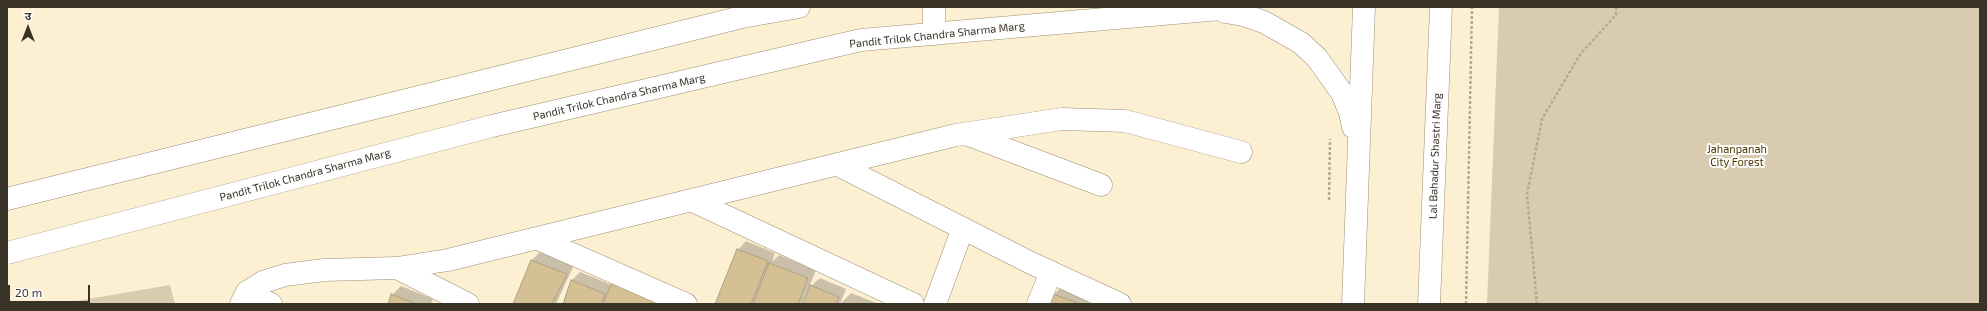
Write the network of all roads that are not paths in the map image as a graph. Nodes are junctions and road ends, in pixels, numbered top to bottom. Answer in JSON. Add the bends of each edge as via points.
{"nodes":[{"id":1,"x":799,"y":7,"type":"edge"},
{"id":2,"x":934,"y":7,"type":"edge"},
{"id":3,"x":1244,"y":7,"type":"edge"},
{"id":4,"x":1364,"y":7,"type":"edge"},
{"id":5,"x":1441,"y":7,"type":"edge"},
{"id":6,"x":1200,"y":11,"type":"junction"},
{"id":7,"x":934,"y":34,"type":"junction"},
{"id":8,"x":965,"y":134,"type":"junction"},
{"id":9,"x":1241,"y":152,"type":"dead end"},
{"id":10,"x":838,"y":165,"type":"junction"},
{"id":11,"x":1356,"y":177,"type":"junction"},
{"id":12,"x":1101,"y":185,"type":"dead end"},
{"id":13,"x":7,"y":199,"type":"edge"},
{"id":14,"x":693,"y":201,"type":"junction"},
{"id":15,"x":963,"y":228,"type":"junction"},
{"id":16,"x":538,"y":239,"type":"junction"},
{"id":17,"x":7,"y":253,"type":"edge"},
{"id":18,"x":397,"y":268,"type":"junction"},
{"id":19,"x":1051,"y":272,"type":"junction"},
{"id":20,"x":244,"y":298,"type":"edge"},
{"id":21,"x":271,"y":304,"type":"edge"},
{"id":22,"x":468,"y":304,"type":"edge"},
{"id":23,"x":686,"y":304,"type":"edge"},
{"id":24,"x":912,"y":304,"type":"edge"},
{"id":25,"x":936,"y":304,"type":"edge"},
{"id":26,"x":1038,"y":304,"type":"edge"},
{"id":27,"x":1120,"y":304,"type":"edge"},
{"id":28,"x":1353,"y":304,"type":"edge"},
{"id":29,"x":1429,"y":304,"type":"edge"}],
"edges":[{"from":1,"to":13,"type":"main road","via":[[742,17]]},
{"from":2,"to":7,"type":"main road"},
{"from":3,"to":6,"type":"main road","name":"Pandit Trilok Chandra Sharma Marg"},
{"from":4,"to":11,"type":"main road"},
{"from":5,"to":29,"type":"main road","name":"Lal Bahadur Shastri Marg"},
{"from":6,"to":7,"type":"main road","name":"Pandit Trilok Chandra Sharma Marg"},
{"from":6,"to":11,"type":"main road","via":[[1243,15],[1264,22],[1301,43],[1317,58],[1342,93],[1350,113]]},
{"from":7,"to":17,"type":"main road","name":"Pandit Trilok Chandra Sharma Marg","via":[[861,40],[492,126]]},
{"from":8,"to":9,"type":"main road","via":[[1062,119],[1125,121]]},
{"from":8,"to":10,"type":"main road"},
{"from":8,"to":12,"type":"main road"},
{"from":10,"to":14,"type":"main road"},
{"from":10,"to":15,"type":"main road"},
{"from":11,"to":28,"type":"main road"},
{"from":14,"to":16,"type":"main road"},
{"from":14,"to":24,"type":"main road"},
{"from":15,"to":19,"type":"main road"},
{"from":15,"to":25,"type":"main road"},
{"from":16,"to":18,"type":"main road","via":[[448,260]]},
{"from":16,"to":23,"type":"main road"},
{"from":18,"to":20,"type":"main road","via":[[324,270],[285,275],[263,282]]},
{"from":18,"to":22,"type":"main road"},
{"from":19,"to":26,"type":"main road"},
{"from":19,"to":27,"type":"main road"},
{"from":20,"to":21,"type":"main road"}]}
